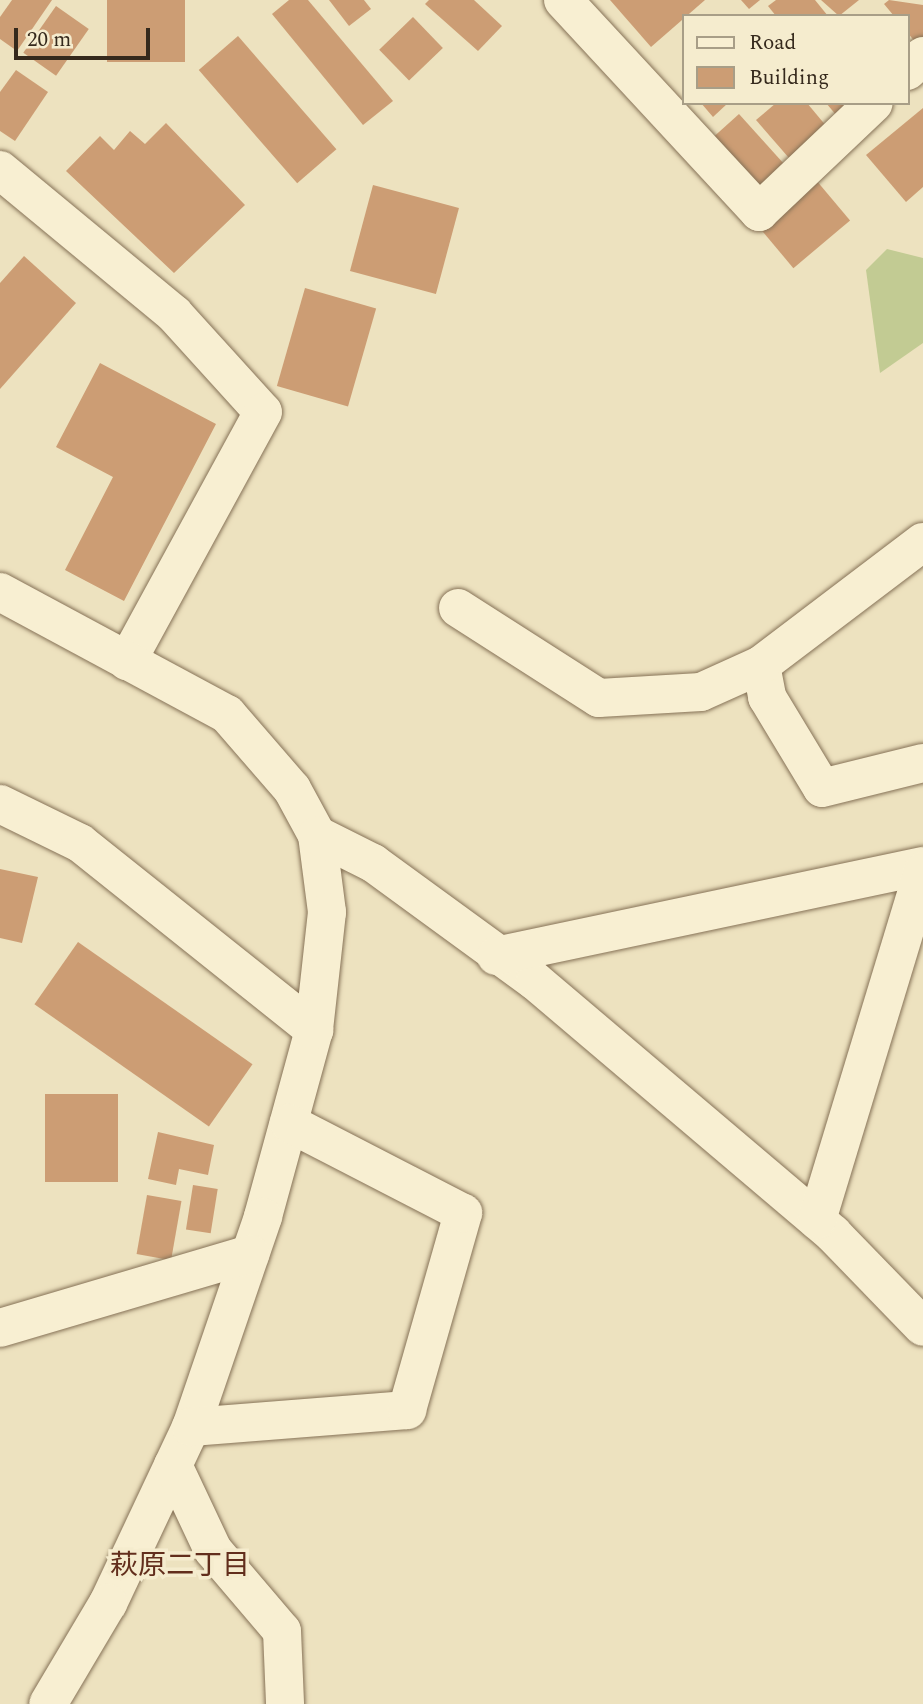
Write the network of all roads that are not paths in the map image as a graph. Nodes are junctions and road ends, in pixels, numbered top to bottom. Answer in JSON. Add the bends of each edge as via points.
{"nodes":[{"id":1,"x":563,"y":0,"type":"edge"},
{"id":2,"x":923,"y":56,"type":"edge"},
{"id":3,"x":909,"y":69,"type":"edge"},
{"id":4,"x":872,"y":105,"type":"edge"},
{"id":5,"x":0,"y":170,"type":"edge"},
{"id":6,"x":923,"y":542,"type":"edge"},
{"id":7,"x":0,"y":592,"type":"edge"},
{"id":8,"x":458,"y":608,"type":"dead end"},
{"id":9,"x":127,"y":661,"type":"junction"},
{"id":10,"x":761,"y":665,"type":"junction"},
{"id":11,"x":923,"y":763,"type":"edge"},
{"id":12,"x":0,"y":804,"type":"edge"},
{"id":13,"x":317,"y":835,"type":"junction"},
{"id":14,"x":923,"y":869,"type":"edge"},
{"id":15,"x":496,"y":956,"type":"junction"},
{"id":16,"x":314,"y":1030,"type":"junction"},
{"id":17,"x":289,"y":1123,"type":"junction"},
{"id":18,"x":817,"y":1220,"type":"junction"},
{"id":19,"x":250,"y":1254,"type":"junction"},
{"id":20,"x":923,"y":1327,"type":"edge"},
{"id":21,"x":0,"y":1328,"type":"edge"},
{"id":22,"x":191,"y":1427,"type":"junction"},
{"id":23,"x":173,"y":1465,"type":"junction"},
{"id":24,"x":48,"y":1704,"type":"edge"},
{"id":25,"x":285,"y":1704,"type":"edge"}],
"edges":[{"from":1,"to":4,"type":"street","via":[[759,212]]},
{"from":2,"to":3,"type":"street"},
{"from":5,"to":9,"type":"street","via":[[174,314],[263,412]]},
{"from":6,"to":10,"type":"street"},
{"from":7,"to":9,"type":"street"},
{"from":8,"to":10,"type":"street","via":[[599,698],[701,692]]},
{"from":9,"to":13,"type":"street","via":[[227,714],[292,789]]},
{"from":10,"to":11,"type":"street","via":[[767,697],[822,788]]},
{"from":12,"to":16,"type":"street","via":[[80,843]]},
{"from":13,"to":15,"type":"street","via":[[373,863]]},
{"from":13,"to":16,"type":"street","via":[[327,912]]},
{"from":14,"to":15,"type":"street"},
{"from":14,"to":18,"type":"street"},
{"from":15,"to":18,"type":"street"},
{"from":16,"to":17,"type":"street"},
{"from":17,"to":19,"type":"street"},
{"from":17,"to":22,"type":"street","via":[[463,1213],[407,1410]]},
{"from":18,"to":20,"type":"street"},
{"from":19,"to":21,"type":"street"},
{"from":19,"to":22,"type":"street"},
{"from":22,"to":23,"type":"street"},
{"from":23,"to":24,"type":"street","via":[[108,1603]]},
{"from":23,"to":25,"type":"street","via":[[213,1550],[282,1632]]}]}
